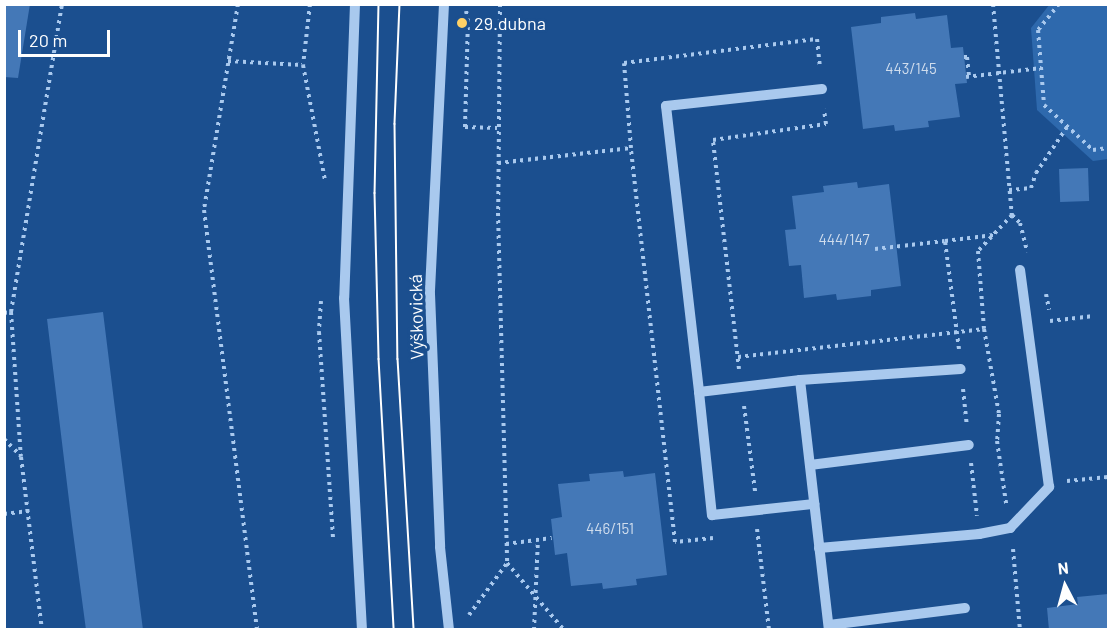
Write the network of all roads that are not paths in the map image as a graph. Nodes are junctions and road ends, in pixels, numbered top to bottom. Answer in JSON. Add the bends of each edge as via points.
{"nodes":[{"id":1,"x":355,"y":4,"type":"edge"},
{"id":2,"x":444,"y":4,"type":"edge"},
{"id":3,"x":822,"y":89,"type":"road end"},
{"id":4,"x":1020,"y":270,"type":"dead end"},
{"id":5,"x":961,"y":369,"type":"dead end"},
{"id":6,"x":800,"y":380,"type":"junction"},
{"id":7,"x":699,"y":392,"type":"junction"},
{"id":8,"x":969,"y":445,"type":"dead end"},
{"id":9,"x":810,"y":465,"type":"junction"},
{"id":10,"x":814,"y":504,"type":"junction"},
{"id":11,"x":819,"y":548,"type":"junction"},
{"id":12,"x":964,"y":608,"type":"dead end"},
{"id":13,"x":829,"y":627,"type":"edge"},
{"id":14,"x":362,"y":630,"type":"edge"},
{"id":15,"x":448,"y":630,"type":"edge"}],
"edges":[{"from":1,"to":14,"type":"street","via":[[344,298]]},
{"from":2,"to":15,"type":"street","name":"Výškovická","via":[[430,294],[440,547]]},
{"from":3,"to":7,"type":"street","via":[[666,106]]},
{"from":4,"to":11,"type":"street","via":[[1049,487],[1010,528]]},
{"from":5,"to":6,"type":"street"},
{"from":6,"to":7,"type":"street"},
{"from":6,"to":9,"type":"street"},
{"from":7,"to":10,"type":"street","via":[[712,515]]},
{"from":8,"to":9,"type":"street"},
{"from":9,"to":10,"type":"street"},
{"from":10,"to":11,"type":"street"},
{"from":11,"to":13,"type":"street"},
{"from":12,"to":13,"type":"street"}]}
